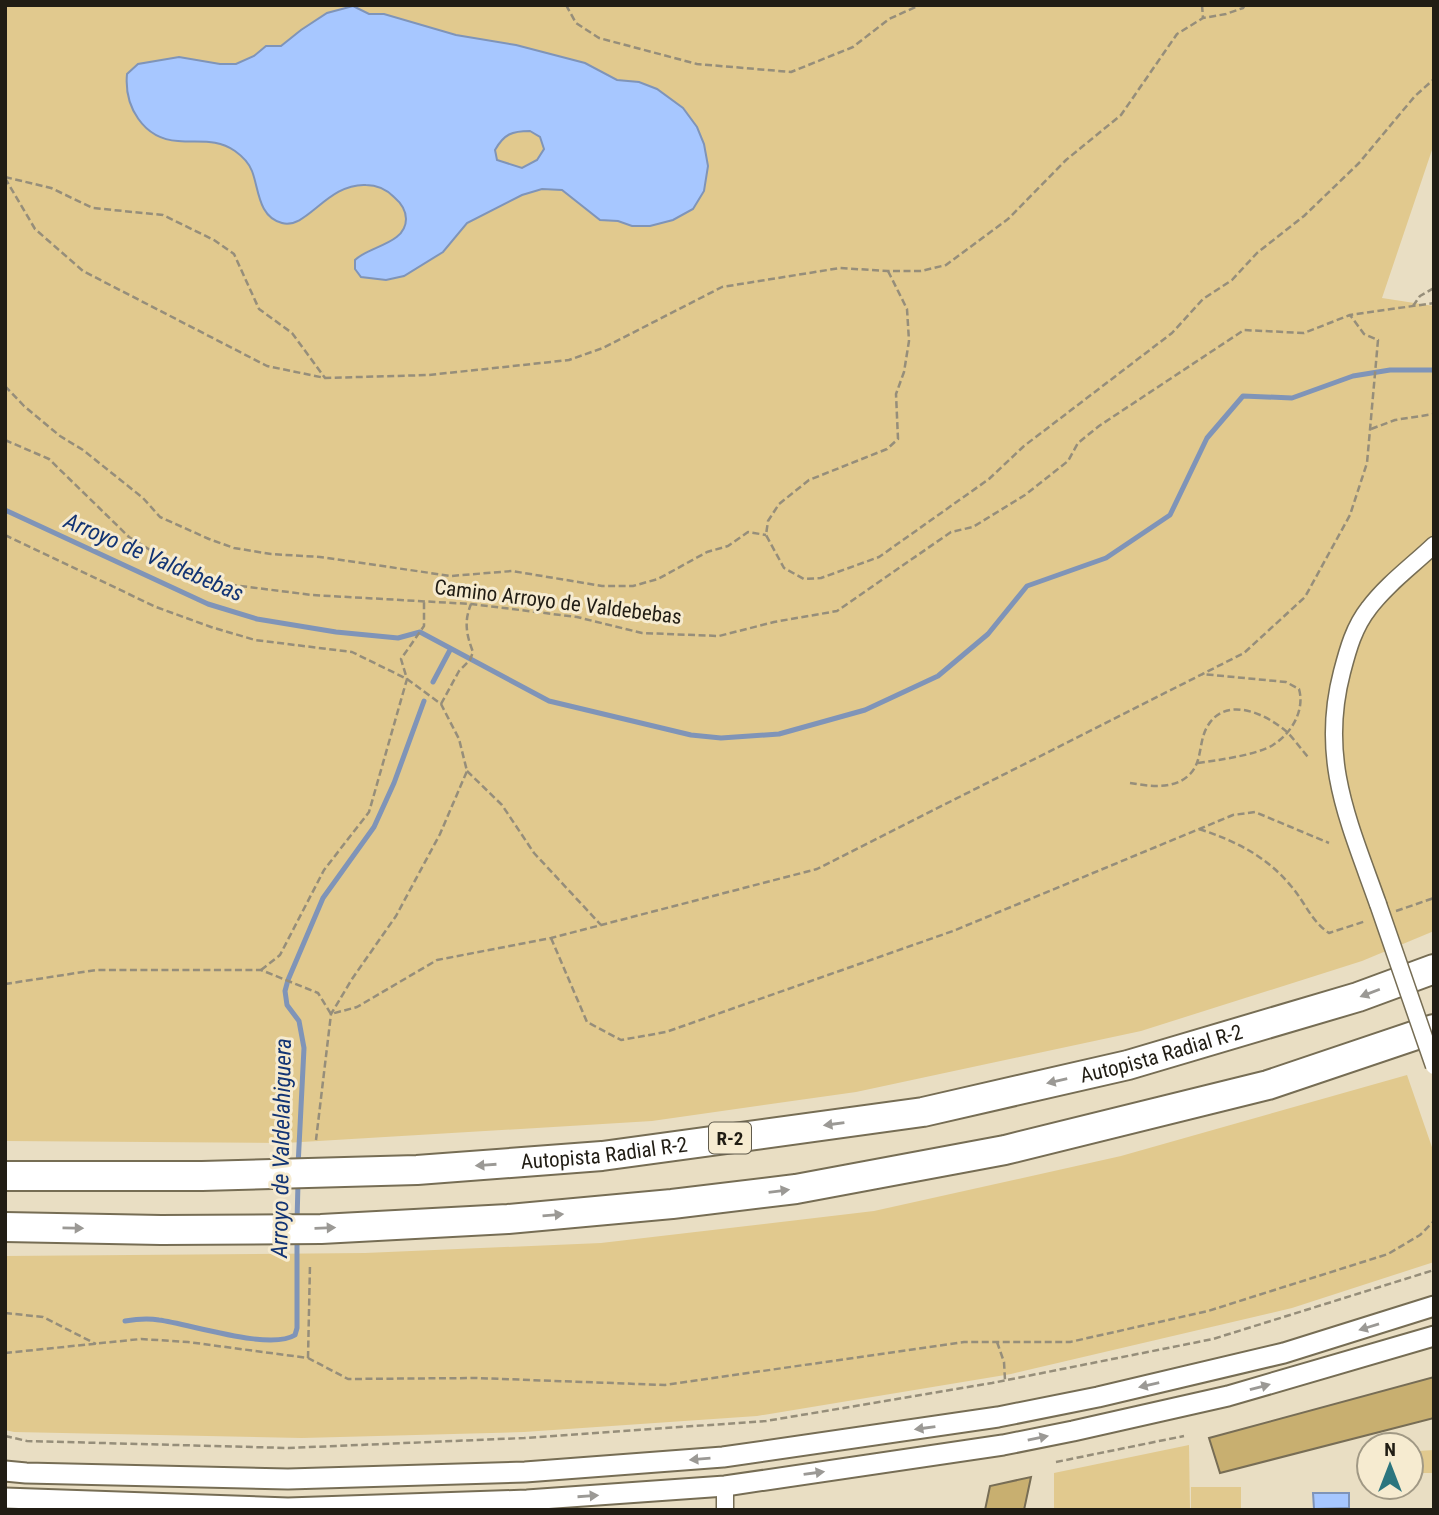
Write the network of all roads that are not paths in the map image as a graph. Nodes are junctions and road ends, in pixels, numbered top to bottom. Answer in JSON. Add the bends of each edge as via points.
{"nodes":[{"id":1,"x":1434,"y":545,"type":"edge"},
{"id":2,"x":1434,"y":968,"type":"edge"},
{"id":3,"x":1434,"y":1029,"type":"edge"},
{"id":4,"x":1434,"y":1066,"type":"edge"},
{"id":5,"x":5,"y":1175,"type":"edge"},
{"id":6,"x":5,"y":1227,"type":"edge"},
{"id":7,"x":1434,"y":1306,"type":"edge"},
{"id":8,"x":1434,"y":1336,"type":"edge"},
{"id":9,"x":5,"y":1471,"type":"edge"},
{"id":10,"x":725,"y":1486,"type":"junction"},
{"id":11,"x":5,"y":1498,"type":"edge"},
{"id":12,"x":725,"y":1510,"type":"edge"}],
"edges":[{"from":1,"to":4,"type":"street","bridge":true,"via":[[1387,586],[1350,642],[1334,713],[1332,745],[1345,812],[1385,908]]},
{"from":2,"to":5,"type":"highway","name":"Autopista Radial R-2","number":"R-2","one_way":true,"via":[[1358,997],[1128,1065],[923,1112],[602,1156],[430,1169],[202,1176]]},
{"from":6,"to":3,"type":"highway","one_way":true,"via":[[321,1229],[508,1219],[796,1189],[1005,1150],[1268,1085]]},
{"from":7,"to":9,"type":"street","one_way":true,"via":[[1284,1353],[1098,1396],[998,1417],[723,1457],[525,1472],[288,1479]]},
{"from":10,"to":8,"type":"street","one_way":true,"via":[[1061,1433],[1228,1396]]},
{"from":11,"to":10,"type":"street","one_way":true,"via":[[288,1508],[527,1500]]},
{"from":10,"to":12,"type":"street"}]}
